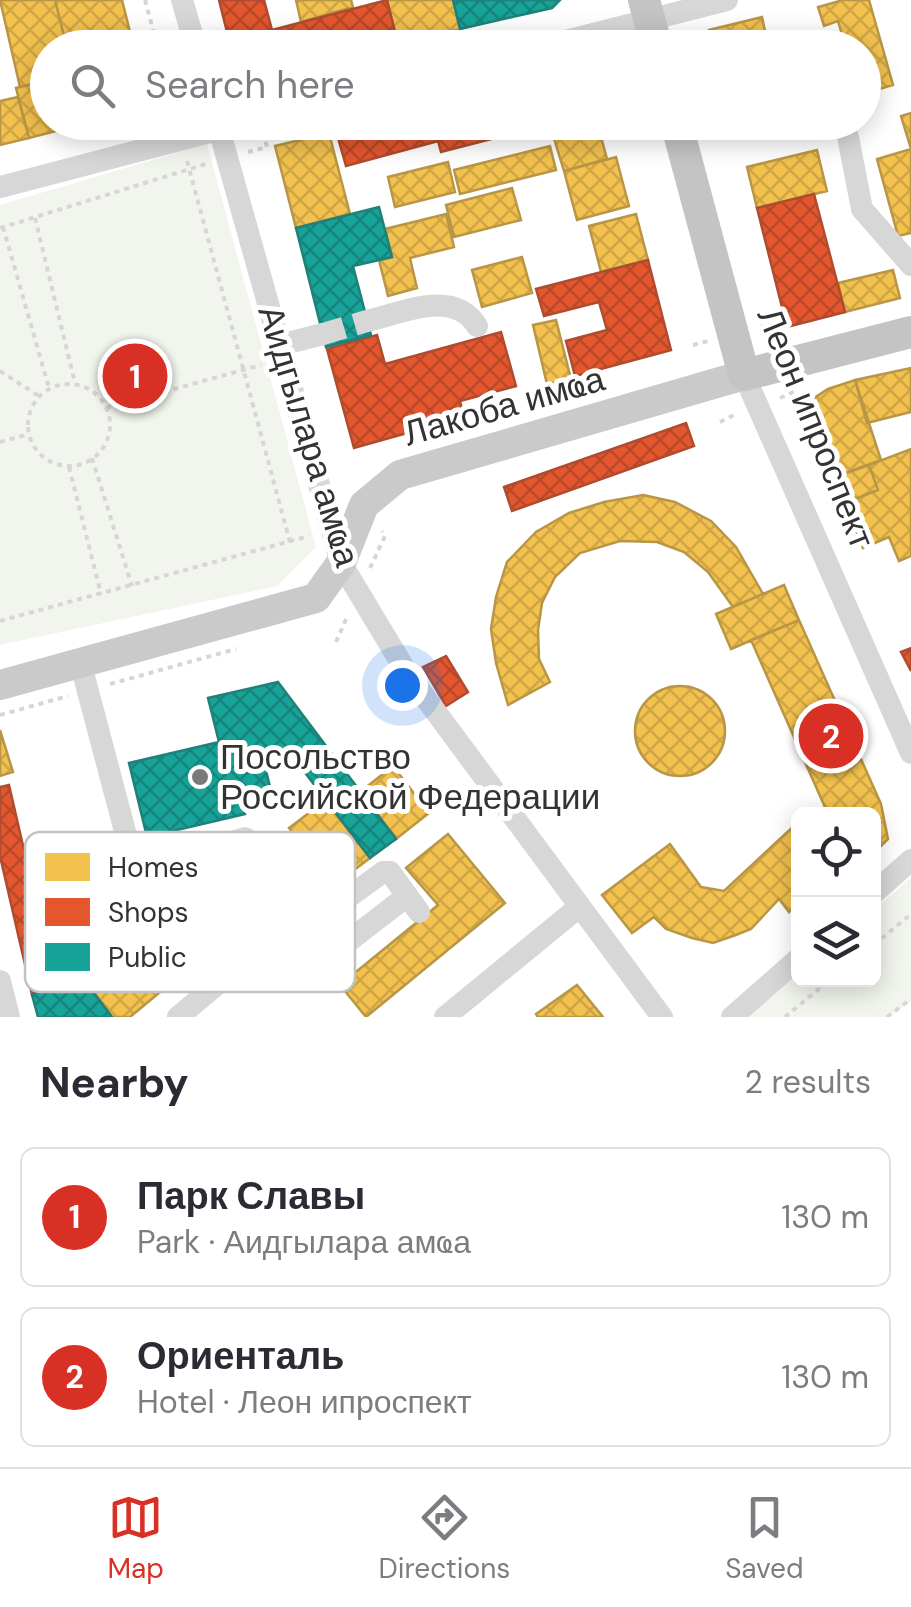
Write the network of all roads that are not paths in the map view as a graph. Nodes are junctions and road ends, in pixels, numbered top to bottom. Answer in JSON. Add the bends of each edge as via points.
{"nodes":[{"id":1,"x":182,"y":0,"type":"edge"},
{"id":2,"x":726,"y":0,"type":"edge"},
{"id":3,"x":650,"y":22,"type":"edge"},
{"id":4,"x":191,"y":30,"type":"edge"},
{"id":5,"x":616,"y":30,"type":"edge"},
{"id":6,"x":182,"y":140,"type":"edge"},
{"id":7,"x":222,"y":140,"type":"edge"},
{"id":8,"x":681,"y":140,"type":"edge"},
{"id":9,"x":849,"y":140,"type":"edge"},
{"id":10,"x":0,"y":186,"type":"edge"},
{"id":11,"x":911,"y":265,"type":"edge"},
{"id":12,"x":367,"y":321,"type":"tunnel mouth"},
{"id":13,"x":477,"y":326,"type":"dead end"},
{"id":14,"x":911,"y":332,"type":"edge"},
{"id":15,"x":323,"y":334,"type":"tunnel mouth"},
{"id":16,"x":282,"y":352,"type":"junction"},
{"id":17,"x":744,"y":375,"type":"junction"},
{"id":18,"x":342,"y":563,"type":"junction"},
{"id":19,"x":84,"y":678,"type":"junction"},
{"id":20,"x":0,"y":685,"type":"edge"},
{"id":21,"x":911,"y":753,"type":"edge"},
{"id":22,"x":125,"y":832,"type":"edge"},
{"id":23,"x":911,"y":860,"type":"edge"},
{"id":24,"x":881,"y":887,"type":"edge"},
{"id":25,"x":355,"y":893,"type":"edge"},
{"id":26,"x":579,"y":906,"type":"junction"},
{"id":27,"x":355,"y":948,"type":"edge"},
{"id":28,"x":791,"y":965,"type":"edge"},
{"id":29,"x":0,"y":981,"type":"edge"},
{"id":30,"x":208,"y":992,"type":"edge"},
{"id":31,"x":9,"y":1017,"type":"edge"},
{"id":32,"x":178,"y":1017,"type":"edge"},
{"id":33,"x":444,"y":1017,"type":"edge"},
{"id":34,"x":662,"y":1017,"type":"edge"},
{"id":35,"x":732,"y":1017,"type":"edge"}],
"edges":[{"from":1,"to":4,"type":"street"},
{"from":2,"to":3,"type":"street"},
{"from":3,"to":5,"type":"street"},
{"from":6,"to":10,"type":"street"},
{"from":7,"to":16,"type":"street","name":"Аидгылара амҩа"},
{"from":8,"to":17,"type":"highway","name":"Леон ипроспект"},
{"from":9,"to":11,"type":"street","via":[[862,209]]},
{"from":12,"to":13,"type":"street","via":[[440,304],[457,306]]},
{"from":14,"to":17,"type":"highway"},
{"from":15,"to":16,"type":"street"},
{"from":16,"to":18,"type":"street","name":"Аидгылара амҩа"},
{"from":17,"to":18,"type":"main road","name":"Лакоба имҩа","via":[[400,475],[364,505]]},
{"from":17,"to":21,"type":"street","name":"Леон ипроспект"},
{"from":18,"to":19,"type":"main road","name":"Лакоба имҩа","via":[[316,598]]},
{"from":18,"to":26,"type":"street","name":"Аидгылара амҩа","via":[[407,673]]},
{"from":19,"to":20,"type":"main road","name":"Лакоба имҩа"},
{"from":19,"to":22,"type":"street"},
{"from":23,"to":24,"type":"street"},
{"from":25,"to":27,"type":"street","via":[[390,872],[413,904]]},
{"from":26,"to":33,"type":"street"},
{"from":26,"to":34,"type":"street","name":"Аидгылара амҩа"},
{"from":28,"to":35,"type":"street"},
{"from":29,"to":31,"type":"street"},
{"from":30,"to":32,"type":"street"}]}
